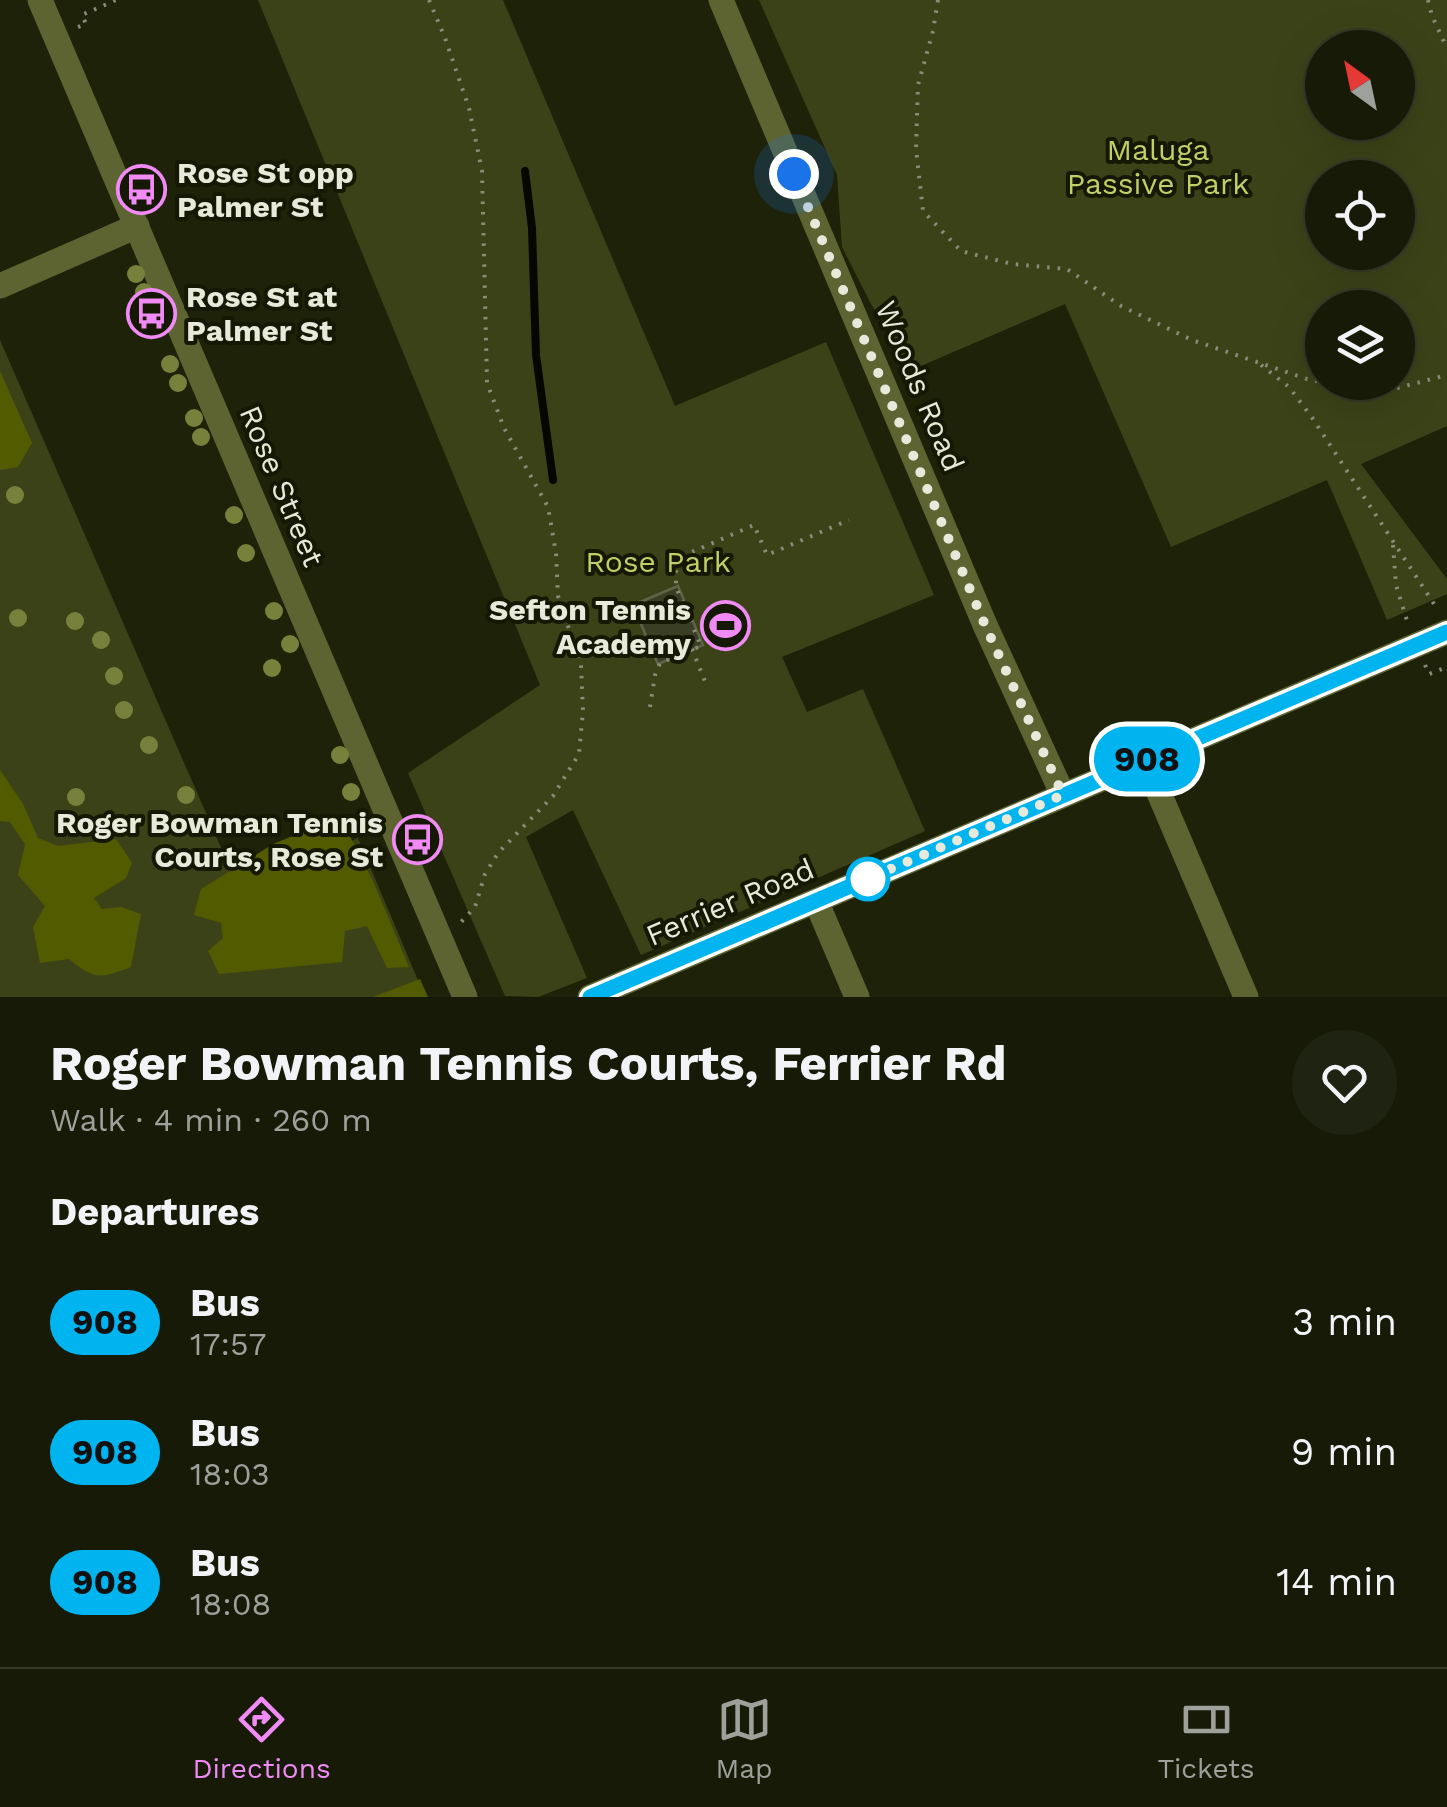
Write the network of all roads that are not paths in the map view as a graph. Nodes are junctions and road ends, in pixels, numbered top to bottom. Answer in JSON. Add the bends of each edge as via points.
{"nodes":[{"id":1,"x":40,"y":0,"type":"edge"},
{"id":2,"x":721,"y":0,"type":"edge"},
{"id":3,"x":137,"y":226,"type":"junction"},
{"id":4,"x":0,"y":286,"type":"edge"},
{"id":5,"x":1442,"y":621,"type":"edge"},
{"id":6,"x":1145,"y":760,"type":"junction"},
{"id":7,"x":1063,"y":795,"type":"junction"},
{"id":8,"x":816,"y":901,"type":"junction"},
{"id":9,"x":465,"y":997,"type":"edge"},
{"id":10,"x":590,"y":997,"type":"edge"},
{"id":11,"x":857,"y":997,"type":"edge"},
{"id":12,"x":1246,"y":997,"type":"edge"}],
"edges":[{"from":1,"to":3,"type":"street","name":"Rose Street"},
{"from":2,"to":7,"type":"street","name":"Woods Road"},
{"from":3,"to":4,"type":"street"},
{"from":3,"to":9,"type":"street","name":"Rose Street"},
{"from":5,"to":6,"type":"street","name":"Ferrier Road"},
{"from":6,"to":7,"type":"street","name":"Ferrier Road"},
{"from":6,"to":12,"type":"street"},
{"from":7,"to":8,"type":"street","name":"Ferrier Road"},
{"from":8,"to":10,"type":"street","name":"Ferrier Road"},
{"from":8,"to":11,"type":"street"}]}
